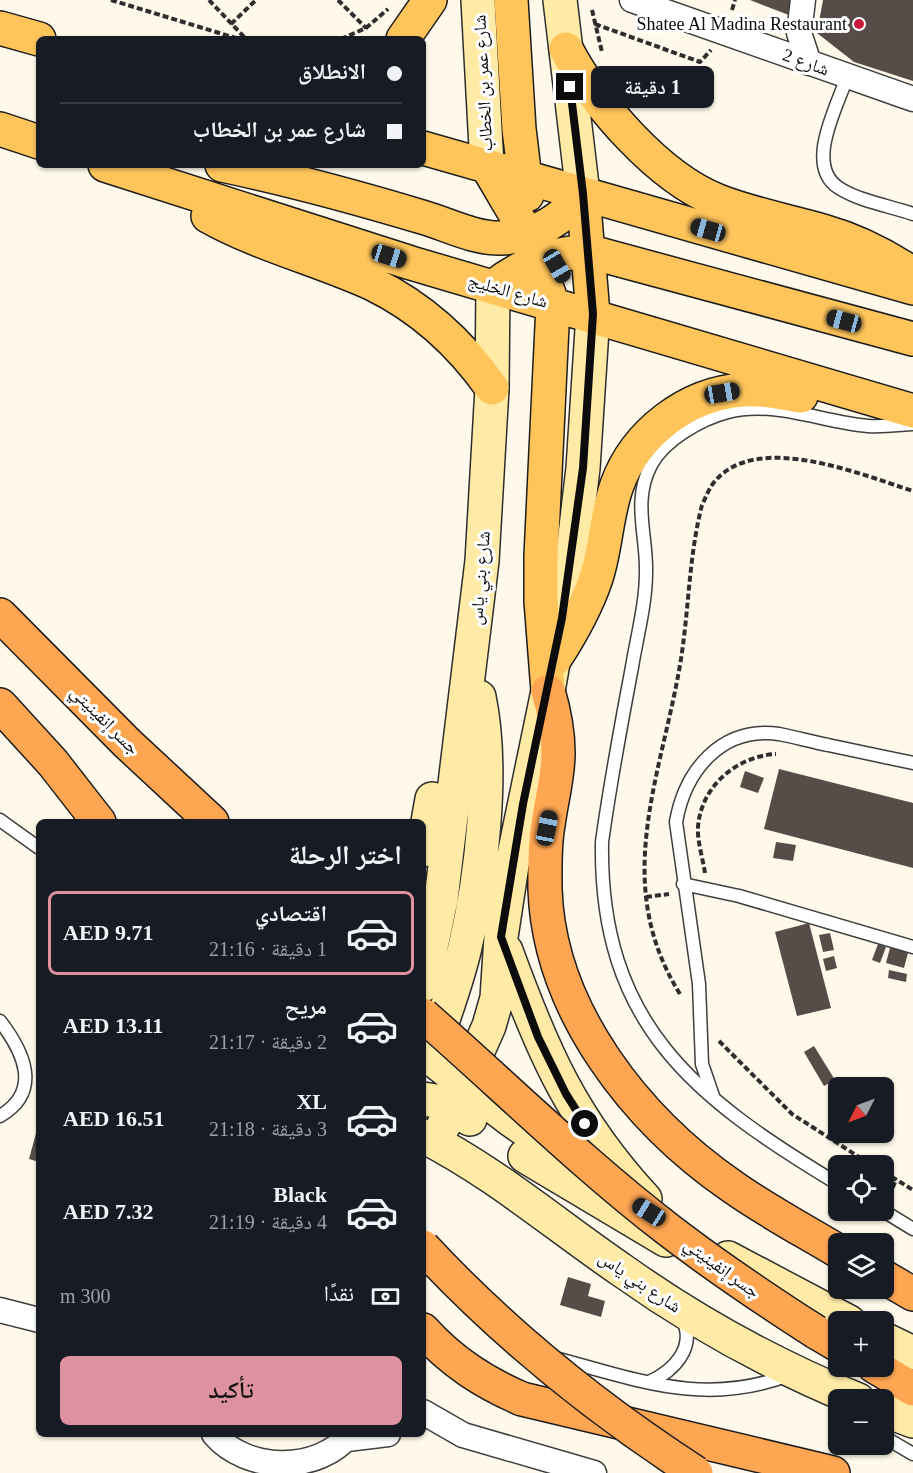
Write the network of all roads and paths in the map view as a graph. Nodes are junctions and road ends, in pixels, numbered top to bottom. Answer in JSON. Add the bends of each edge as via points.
{"nodes":[{"id":1,"x":111,"y":0,"type":"edge"},
{"id":2,"x":209,"y":0,"type":"edge"},
{"id":3,"x":256,"y":0,"type":"edge"},
{"id":4,"x":338,"y":0,"type":"edge"},
{"id":5,"x":430,"y":0,"type":"edge"},
{"id":6,"x":478,"y":0,"type":"edge"},
{"id":7,"x":511,"y":0,"type":"edge"},
{"id":8,"x":632,"y":0,"type":"edge"},
{"id":9,"x":803,"y":0,"type":"edge"},
{"id":10,"x":121,"y":1,"type":"edge"},
{"id":11,"x":575,"y":2,"type":"edge"},
{"id":12,"x":392,"y":6,"type":"dead end"},
{"id":13,"x":231,"y":24,"type":"junction"},
{"id":14,"x":0,"y":28,"type":"edge"},
{"id":15,"x":366,"y":28,"type":"junction"},
{"id":16,"x":230,"y":36,"type":"edge"},
{"id":17,"x":243,"y":36,"type":"edge"},
{"id":18,"x":348,"y":36,"type":"edge"},
{"id":19,"x":405,"y":36,"type":"edge"},
{"id":20,"x":36,"y":38,"type":"edge"},
{"id":21,"x":566,"y":49,"type":"junction"},
{"id":22,"x":604,"y":57,"type":"dead end"},
{"id":23,"x":809,"y":63,"type":"junction"},
{"id":24,"x":847,"y":77,"type":"junction"},
{"id":25,"x":913,"y":99,"type":"edge"},
{"id":26,"x":426,"y":149,"type":"edge"},
{"id":27,"x":487,"y":166,"type":"junction"},
{"id":28,"x":114,"y":168,"type":"edge"},
{"id":29,"x":235,"y":168,"type":"edge"},
{"id":30,"x":523,"y":176,"type":"junction"},
{"id":31,"x":147,"y":179,"type":"junction"},
{"id":32,"x":583,"y":194,"type":"junction"},
{"id":33,"x":913,"y":214,"type":"edge"},
{"id":34,"x":491,"y":238,"type":"junction"},
{"id":35,"x":539,"y":245,"type":"junction"},
{"id":36,"x":587,"y":251,"type":"junction"},
{"id":37,"x":913,"y":274,"type":"edge"},
{"id":38,"x":494,"y":287,"type":"junction"},
{"id":39,"x":913,"y":288,"type":"edge"},
{"id":40,"x":554,"y":305,"type":"junction"},
{"id":41,"x":593,"y":314,"type":"junction"},
{"id":42,"x":913,"y":339,"type":"edge"},
{"id":43,"x":492,"y":388,"type":"junction"},
{"id":44,"x":867,"y":398,"type":"junction"},
{"id":45,"x":913,"y":411,"type":"edge"},
{"id":46,"x":913,"y":423,"type":"edge"},
{"id":47,"x":913,"y":491,"type":"edge"},
{"id":48,"x":0,"y":615,"type":"edge"},
{"id":49,"x":471,"y":657,"type":"junction"},
{"id":50,"x":551,"y":675,"type":"junction"},
{"id":51,"x":0,"y":705,"type":"edge"},
{"id":52,"x":783,"y":753,"type":"dead end"},
{"id":53,"x":913,"y":763,"type":"edge"},
{"id":54,"x":97,"y":819,"type":"edge"},
{"id":55,"x":209,"y":819,"type":"edge"},
{"id":56,"x":0,"y":820,"type":"edge"},
{"id":57,"x":426,"y":832,"type":"edge"},
{"id":58,"x":36,"y":846,"type":"edge"},
{"id":59,"x":682,"y":880,"type":"junction"},
{"id":60,"x":646,"y":897,"type":"junction"},
{"id":61,"x":501,"y":937,"type":"junction"},
{"id":62,"x":913,"y":947,"type":"edge"},
{"id":63,"x":426,"y":971,"type":"edge"},
{"id":64,"x":426,"y":1018,"type":"edge"},
{"id":65,"x":0,"y":1021,"type":"edge"},
{"id":66,"x":701,"y":1022,"type":"junction"},
{"id":67,"x":426,"y":1062,"type":"edge"},
{"id":68,"x":426,"y":1066,"type":"edge"},
{"id":69,"x":426,"y":1092,"type":"edge"},
{"id":70,"x":447,"y":1096,"type":"edge"},
{"id":71,"x":717,"y":1102,"type":"junction"},
{"id":72,"x":0,"y":1116,"type":"edge"},
{"id":73,"x":427,"y":1132,"type":"edge"},
{"id":74,"x":856,"y":1155,"type":"edge"},
{"id":75,"x":828,"y":1178,"type":"edge"},
{"id":76,"x":894,"y":1178,"type":"edge"},
{"id":77,"x":913,"y":1190,"type":"edge"},
{"id":78,"x":894,"y":1217,"type":"edge"},
{"id":79,"x":666,"y":1223,"type":"junction"},
{"id":80,"x":913,"y":1229,"type":"edge"},
{"id":81,"x":828,"y":1245,"type":"edge"},
{"id":82,"x":426,"y":1250,"type":"edge"},
{"id":83,"x":894,"y":1283,"type":"edge"},
{"id":84,"x":913,"y":1294,"type":"edge"},
{"id":85,"x":676,"y":1306,"type":"junction"},
{"id":86,"x":0,"y":1310,"type":"edge"},
{"id":87,"x":828,"y":1312,"type":"edge"},
{"id":88,"x":828,"y":1318,"type":"edge"},
{"id":89,"x":36,"y":1319,"type":"edge"},
{"id":90,"x":426,"y":1333,"type":"edge"},
{"id":91,"x":828,"y":1340,"type":"edge"},
{"id":92,"x":894,"y":1344,"type":"edge"},
{"id":93,"x":522,"y":1349,"type":"dead end"},
{"id":94,"x":913,"y":1353,"type":"edge"},
{"id":95,"x":794,"y":1373,"type":"junction"},
{"id":96,"x":893,"y":1377,"type":"edge"},
{"id":97,"x":649,"y":1382,"type":"junction"},
{"id":98,"x":828,"y":1389,"type":"edge"},
{"id":99,"x":913,"y":1389,"type":"edge"},
{"id":100,"x":426,"y":1414,"type":"edge"},
{"id":101,"x":894,"y":1421,"type":"edge"},
{"id":102,"x":426,"y":1433,"type":"edge"},
{"id":103,"x":906,"y":1434,"type":"edge"},
{"id":104,"x":463,"y":1435,"type":"junction"},
{"id":105,"x":217,"y":1437,"type":"edge"},
{"id":106,"x":348,"y":1437,"type":"edge"},
{"id":107,"x":913,"y":1454,"type":"edge"},
{"id":108,"x":913,"y":1460,"type":"edge"},
{"id":109,"x":562,"y":1468,"type":"edge"},
{"id":110,"x":594,"y":1473,"type":"edge"},
{"id":111,"x":696,"y":1473,"type":"edge"},
{"id":112,"x":833,"y":1473,"type":"edge"}],
"edges":[{"from":1,"to":10,"type":"path"},
{"from":2,"to":13,"type":"path"},
{"from":3,"to":13,"type":"path"},
{"from":4,"to":15,"type":"path"},
{"from":5,"to":19,"type":"main road"},
{"from":6,"to":27,"type":"main road","name":"شارع عمر بن الخطاب"},
{"from":7,"to":30,"type":"main road"},
{"from":8,"to":23,"type":"street","name":"شارع 2"},
{"from":9,"to":23,"type":"street","via":[[799,33]]},
{"from":10,"to":16,"type":"path"},
{"from":11,"to":21,"type":"main road"},
{"from":11,"to":22,"type":"path"},
{"from":12,"to":15,"type":"path"},
{"from":13,"to":17,"type":"path"},
{"from":14,"to":20,"type":"main road"},
{"from":15,"to":18,"type":"path"},
{"from":21,"to":32,"type":"main road"},
{"from":21,"to":37,"type":"main road","via":[[603,105],[660,165],[687,186],[718,201],[851,241]]},
{"from":23,"to":24,"type":"street","name":"شارع 2"},
{"from":24,"to":25,"type":"street","name":"شارع 2"},
{"from":24,"to":33,"type":"lane","via":[[823,149],[824,170],[846,192]]},
{"from":26,"to":27,"type":"main road"},
{"from":27,"to":30,"type":"main road"},
{"from":27,"to":34,"type":"main road","name":"شارع بني ياس"},
{"from":27,"to":35,"type":"main road"},
{"from":28,"to":31,"type":"main road","name":"شارع الخليج"},
{"from":29,"to":34,"type":"main road","via":[[353,196]]},
{"from":30,"to":32,"type":"main road"},
{"from":30,"to":35,"type":"main road"},
{"from":31,"to":38,"type":"main road","name":"شارع الخليج"},
{"from":31,"to":43,"type":"main road","via":[[253,238],[394,295],[449,336]]},
{"from":32,"to":35,"type":"main road"},
{"from":32,"to":36,"type":"main road","name":"شارع بني ياس"},
{"from":32,"to":39,"type":"main road"},
{"from":34,"to":35,"type":"main road"},
{"from":34,"to":38,"type":"main road","name":"شارع بني ياس"},
{"from":35,"to":36,"type":"main road"},
{"from":35,"to":38,"type":"main road","via":[[515,272]]},
{"from":35,"to":40,"type":"main road"},
{"from":35,"to":41,"type":"main road"},
{"from":36,"to":41,"type":"main road","name":"شارع بني ياس"},
{"from":36,"to":42,"type":"main road"},
{"from":38,"to":40,"type":"main road","name":"شارع الخليج"},
{"from":38,"to":43,"type":"main road","name":"شارع بني ياس"},
{"from":40,"to":41,"type":"main road","name":"شارع الخليج"},
{"from":40,"to":50,"type":"main road","via":[[541,556],[541,601]]},
{"from":41,"to":44,"type":"main road","name":"شارع الخليج"},
{"from":41,"to":50,"type":"main road","name":"شارع بني ياس","via":[[574,544]]},
{"from":43,"to":49,"type":"main road","name":"شارع بني ياس","via":[[482,561]]},
{"from":44,"to":45,"type":"main road","name":"شارع الخليج"},
{"from":44,"to":50,"type":"main road","via":[[741,390],[705,398],[657,427],[624,469],[595,579]]},
{"from":46,"to":71,"type":"lane","via":[[868,426],[778,411],[729,412],[680,436],[651,463],[642,484],[639,507],[646,551],[645,593],[602,842],[605,916],[624,978],[644,1019],[689,1078]]},
{"from":47,"to":60,"type":"path","via":[[818,463],[773,457],[745,462],[714,482],[699,517],[677,680],[645,833]]},
{"from":48,"to":55,"type":"highway","name":"جسر إنفينيتي"},
{"from":49,"to":57,"type":"main road","via":[[444,724]]},
{"from":49,"to":63,"type":"main road","name":"شارع بني ياس","via":[[441,899]]},
{"from":49,"to":67,"type":"main road","via":[[483,716],[482,832],[465,947]]},
{"from":50,"to":61,"type":"main road","name":"شارع بني ياس","via":[[529,774]]},
{"from":50,"to":81,"type":"highway","via":[[558,754],[547,828],[546,893],[556,958],[580,1019],[610,1066],[687,1151],[733,1187]]},
{"from":51,"to":54,"type":"highway"},
{"from":52,"to":59,"type":"path","via":[[753,758],[726,773],[716,784],[707,798],[698,829],[705,873]]},
{"from":53,"to":59,"type":"lane","via":[[777,734],[752,735],[728,742],[707,756],[680,797],[676,822]]},
{"from":56,"to":58,"type":"lane"},
{"from":59,"to":60,"type":"path","via":[[671,878],[673,894]]},
{"from":59,"to":62,"type":"lane"},
{"from":59,"to":66,"type":"lane","via":[[699,984]]},
{"from":60,"to":66,"type":"path","via":[[671,979]]},
{"from":61,"to":70,"type":"main road","name":"شارع بني ياس","via":[[497,998],[489,1026]]},
{"from":61,"to":79,"type":"main road","via":[[538,1037],[566,1094],[595,1139]]},
{"from":64,"to":91,"type":"highway","name":"جسر إنفينيتي","bridge":true,"via":[[669,1230]]},
{"from":65,"to":72,"type":"lane","via":[[20,1048],[26,1071],[20,1095]]},
{"from":66,"to":71,"type":"lane","via":[[702,1064]]},
{"from":66,"to":74,"type":"path","via":[[792,1114]]},
{"from":68,"to":70,"type":"main road"},
{"from":69,"to":70,"type":"main road"},
{"from":70,"to":73,"type":"main road","name":"شارع بني ياس"},
{"from":70,"to":79,"type":"main road","via":[[542,1142]]},
{"from":70,"to":88,"type":"main road","via":[[535,1162],[663,1239]]},
{"from":71,"to":75,"type":"lane","via":[[768,1141]]},
{"from":73,"to":85,"type":"main road","name":"شارع بني ياس"},
{"from":76,"to":77,"type":"path"},
{"from":78,"to":80,"type":"lane"},
{"from":79,"to":87,"type":"main road"},
{"from":82,"to":111,"type":"highway","bridge":true,"via":[[460,1286],[594,1403]]},
{"from":83,"to":84,"type":"highway"},
{"from":85,"to":95,"type":"main road","name":"شارع بني ياس"},
{"from":85,"to":97,"type":"lane","via":[[684,1323],[683,1351],[666,1375]]},
{"from":86,"to":89,"type":"street"},
{"from":90,"to":112,"type":"highway","via":[[468,1371],[522,1399]]},
{"from":92,"to":94,"type":"main road"},
{"from":93,"to":97,"type":"lane"},
{"from":95,"to":97,"type":"lane","via":[[742,1389],[714,1391]]},
{"from":95,"to":98,"type":"main road","name":"شارع بني ياس"},
{"from":96,"to":99,"type":"highway"},
{"from":100,"to":104,"type":"street"},
{"from":101,"to":103,"type":"main road"},
{"from":102,"to":104,"type":"street"},
{"from":103,"to":107,"type":"lane"},
{"from":103,"to":108,"type":"lane"},
{"from":104,"to":109,"type":"street"},
{"from":105,"to":106,"type":"street","via":[[248,1462],[274,1469],[301,1467],[326,1457]]},
{"from":109,"to":110,"type":"street"}]}
